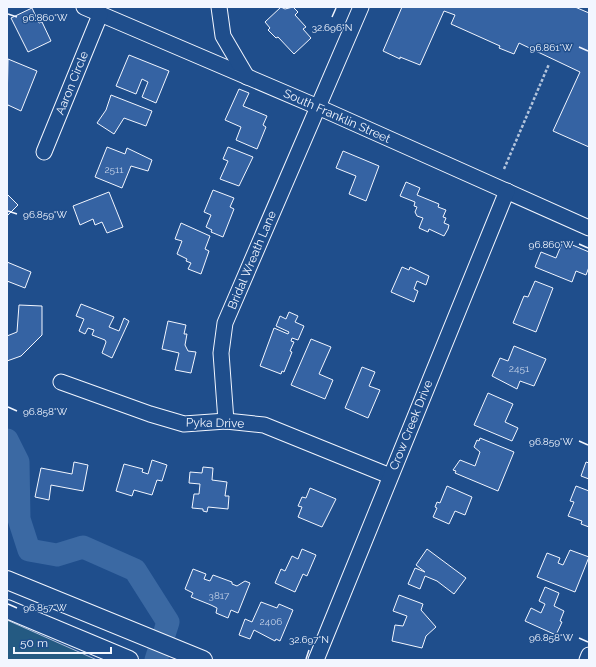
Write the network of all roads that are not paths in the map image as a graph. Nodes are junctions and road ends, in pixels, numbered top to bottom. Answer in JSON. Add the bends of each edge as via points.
{"nodes":[{"id":1,"x":84,"y":7,"type":"edge"},
{"id":2,"x":219,"y":7,"type":"edge"},
{"id":3,"x":361,"y":7,"type":"edge"},
{"id":4,"x":100,"y":15,"type":"junction"},
{"id":5,"x":247,"y":77,"type":"junction"},
{"id":6,"x":318,"y":107,"type":"junction"},
{"id":7,"x":44,"y":152,"type":"dead end"},
{"id":8,"x":507,"y":191,"type":"junction"},
{"id":9,"x":589,"y":228,"type":"edge"},
{"id":10,"x":61,"y":382,"type":"dead end"},
{"id":11,"x":226,"y":421,"type":"junction"},
{"id":12,"x":390,"y":476,"type":"junction"},
{"id":13,"x":7,"y":580,"type":"edge"},
{"id":14,"x":7,"y":609,"type":"edge"},
{"id":15,"x":589,"y":656,"type":"edge"},
{"id":16,"x":123,"y":658,"type":"edge"},
{"id":17,"x":198,"y":658,"type":"edge"},
{"id":18,"x":316,"y":660,"type":"edge"},
{"id":19,"x":587,"y":660,"type":"edge"}],
"edges":[{"from":1,"to":4,"type":"street","name":"South Franklin Street"},
{"from":2,"to":5,"type":"street","via":[[223,36]]},
{"from":3,"to":6,"type":"street","name":"Bridal Wreath Lane"},
{"from":4,"to":5,"type":"street","name":"South Franklin Street"},
{"from":4,"to":7,"type":"street","name":"Aaron Circle"},
{"from":5,"to":6,"type":"street","name":"South Franklin Street"},
{"from":6,"to":8,"type":"street","name":"South Franklin Street"},
{"from":6,"to":11,"type":"street","name":"Bridal Wreath Lane","via":[[225,323],[221,353]]},
{"from":8,"to":9,"type":"street","name":"South Franklin Street"},
{"from":8,"to":12,"type":"street","name":"Crow Creek Drive"},
{"from":10,"to":11,"type":"street","name":"Pyka Drive","via":[[184,424]]},
{"from":11,"to":12,"type":"street","name":"Pyka Drive","via":[[264,425]]},
{"from":12,"to":18,"type":"street","name":"Crow Creek Drive"},
{"from":13,"to":17,"type":"main road"},
{"from":14,"to":16,"type":"main road"},
{"from":15,"to":19,"type":"street"}]}
